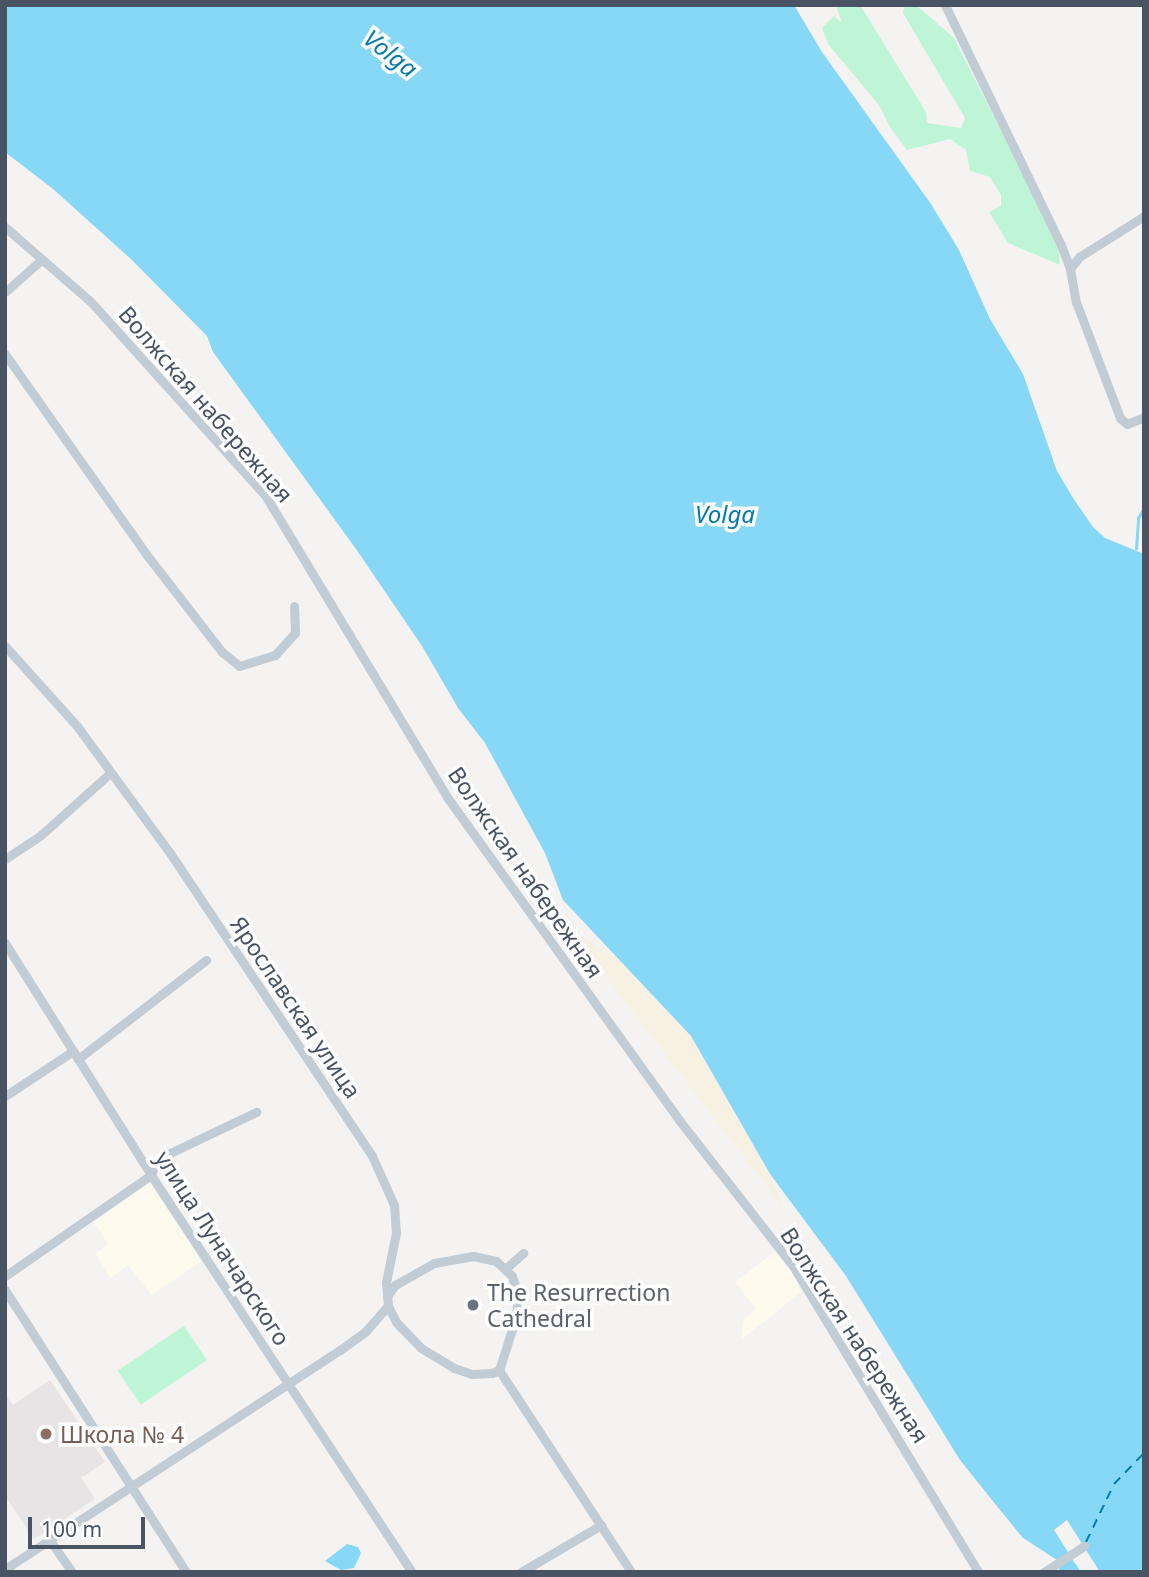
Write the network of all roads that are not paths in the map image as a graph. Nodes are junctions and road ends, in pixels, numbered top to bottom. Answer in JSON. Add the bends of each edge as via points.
{"nodes":[{"id":1,"x":945,"y":5,"type":"edge"},
{"id":2,"x":1144,"y":216,"type":"edge"},
{"id":3,"x":5,"y":228,"type":"edge"},
{"id":4,"x":1061,"y":245,"type":"junction"},
{"id":5,"x":1086,"y":253,"type":"junction"},
{"id":6,"x":41,"y":260,"type":"junction"},
{"id":7,"x":1070,"y":269,"type":"junction"},
{"id":8,"x":5,"y":292,"type":"edge"},
{"id":9,"x":5,"y":354,"type":"edge"},
{"id":10,"x":1144,"y":416,"type":"edge"},
{"id":11,"x":294,"y":606,"type":"dead end"},
{"id":12,"x":5,"y":646,"type":"edge"},
{"id":13,"x":110,"y":773,"type":"junction"},
{"id":14,"x":5,"y":859,"type":"edge"},
{"id":15,"x":5,"y":943,"type":"edge"},
{"id":16,"x":206,"y":960,"type":"dead end"},
{"id":17,"x":75,"y":1055,"type":"junction"},
{"id":18,"x":5,"y":1096,"type":"edge"},
{"id":19,"x":256,"y":1112,"type":"dead end"},
{"id":20,"x":151,"y":1175,"type":"junction"},
{"id":21,"x":523,"y":1253,"type":"dead end"},
{"id":22,"x":506,"y":1268,"type":"junction"},
{"id":23,"x":5,"y":1276,"type":"edge"},
{"id":24,"x":5,"y":1290,"type":"edge"},
{"id":25,"x":387,"y":1296,"type":"junction"},
{"id":26,"x":388,"y":1307,"type":"junction"},
{"id":27,"x":499,"y":1370,"type":"junction"},
{"id":28,"x":289,"y":1382,"type":"junction"},
{"id":29,"x":130,"y":1486,"type":"junction"},
{"id":30,"x":601,"y":1525,"type":"junction"},
{"id":31,"x":49,"y":1539,"type":"junction"},
{"id":32,"x":1084,"y":1546,"type":"dead end"},
{"id":33,"x":5,"y":1569,"type":"edge"},
{"id":34,"x":72,"y":1572,"type":"edge"},
{"id":35,"x":186,"y":1572,"type":"edge"},
{"id":36,"x":412,"y":1572,"type":"edge"},
{"id":37,"x":521,"y":1572,"type":"edge"},
{"id":38,"x":631,"y":1572,"type":"edge"},
{"id":39,"x":978,"y":1572,"type":"edge"},
{"id":40,"x":1044,"y":1572,"type":"edge"}],
"edges":[{"from":1,"to":4,"type":"street"},
{"from":2,"to":5,"type":"street"},
{"from":3,"to":6,"type":"street","name":"Волжская набережная"},
{"from":4,"to":5,"type":"street"},
{"from":4,"to":7,"type":"street"},
{"from":5,"to":7,"type":"street"},
{"from":6,"to":8,"type":"street"},
{"from":6,"to":39,"type":"street","name":"Волжская набережная","via":[[121,332],[265,495],[447,797],[679,1120],[793,1266]]},
{"from":7,"to":10,"type":"street","via":[[1073,291],[1120,418],[1127,424]]},
{"from":9,"to":11,"type":"street","via":[[146,554],[222,652],[239,666],[275,655],[295,633]]},
{"from":12,"to":13,"type":"street","name":"Ярославская улица","via":[[77,726]]},
{"from":13,"to":14,"type":"street","via":[[41,835]]},
{"from":13,"to":25,"type":"street","name":"Ярославская улица","via":[[170,853],[383,1175],[393,1198],[396,1226]]},
{"from":15,"to":17,"type":"street","name":"улица Луначарского"},
{"from":16,"to":17,"type":"street"},
{"from":17,"to":18,"type":"street"},
{"from":17,"to":20,"type":"street","name":"улица Луначарского"},
{"from":19,"to":20,"type":"street","via":[[168,1154],[155,1164]]},
{"from":20,"to":23,"type":"street"},
{"from":20,"to":28,"type":"street","name":"улица Луначарского"},
{"from":21,"to":22,"type":"street"},
{"from":22,"to":25,"type":"street","via":[[486,1258],[446,1259],[395,1285]]},
{"from":22,"to":27,"type":"street","via":[[517,1287],[518,1301]]},
{"from":24,"to":29,"type":"street"},
{"from":25,"to":26,"type":"street","name":"Ярославская улица"},
{"from":26,"to":27,"type":"street","name":"Ярославская улица","via":[[407,1335],[436,1359],[471,1374]]},
{"from":26,"to":28,"type":"street","via":[[365,1332]]},
{"from":27,"to":30,"type":"street"},
{"from":28,"to":29,"type":"street"},
{"from":28,"to":36,"type":"street","name":"улица Луначарского"},
{"from":29,"to":31,"type":"street"},
{"from":29,"to":35,"type":"street"},
{"from":30,"to":37,"type":"street"},
{"from":30,"to":38,"type":"street"},
{"from":31,"to":33,"type":"street"},
{"from":31,"to":34,"type":"street"},
{"from":32,"to":40,"type":"street"}]}
